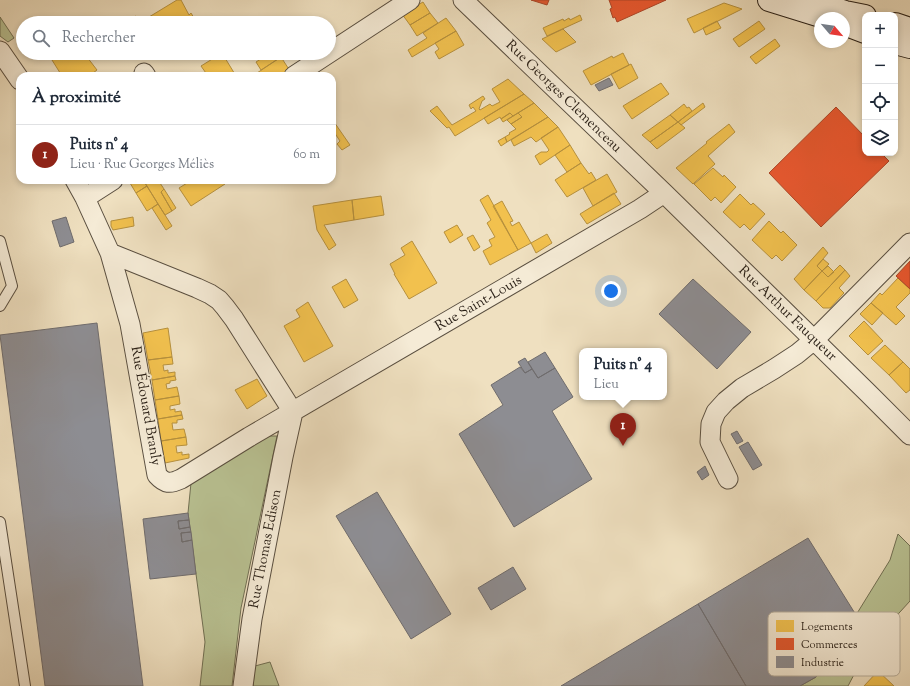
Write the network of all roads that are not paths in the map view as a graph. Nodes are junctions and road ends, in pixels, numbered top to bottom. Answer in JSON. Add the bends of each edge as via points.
{"nodes":[{"id":1,"x":410,"y":0,"type":"edge"},
{"id":2,"x":463,"y":0,"type":"edge"},
{"id":3,"x":769,"y":0,"type":"edge"},
{"id":4,"x":809,"y":0,"type":"edge"},
{"id":5,"x":814,"y":14,"type":"edge"},
{"id":6,"x":862,"y":15,"type":"edge"},
{"id":7,"x":898,"y":25,"type":"edge"},
{"id":8,"x":850,"y":26,"type":"edge"},
{"id":9,"x":910,"y":29,"type":"edge"},
{"id":10,"x":862,"y":31,"type":"edge"},
{"id":11,"x":898,"y":44,"type":"edge"},
{"id":12,"x":910,"y":47,"type":"edge"},
{"id":13,"x":336,"y":48,"type":"edge"},
{"id":14,"x":0,"y":51,"type":"edge"},
{"id":15,"x":318,"y":60,"type":"edge"},
{"id":16,"x":300,"y":72,"type":"edge"},
{"id":17,"x":16,"y":74,"type":"edge"},
{"id":18,"x":77,"y":184,"type":"edge"},
{"id":19,"x":107,"y":184,"type":"edge"},
{"id":20,"x":664,"y":193,"type":"junction"},
{"id":21,"x":85,"y":198,"type":"junction"},
{"id":22,"x":0,"y":241,"type":"edge"},
{"id":23,"x":910,"y":243,"type":"edge"},
{"id":24,"x":110,"y":253,"type":"junction"},
{"id":25,"x":0,"y":306,"type":"edge"},
{"id":26,"x":814,"y":340,"type":"junction"},
{"id":27,"x":293,"y":412,"type":"junction"},
{"id":28,"x":910,"y":435,"type":"edge"},
{"id":29,"x":728,"y":479,"type":"dead end"},
{"id":30,"x":0,"y":522,"type":"edge"},
{"id":31,"x":25,"y":686,"type":"edge"},
{"id":32,"x":243,"y":686,"type":"edge"}],
"edges":[{"from":1,"to":13,"type":"street"},
{"from":2,"to":20,"type":"street","name":"Rue Georges Clemenceau"},
{"from":3,"to":5,"type":"main road"},
{"from":4,"to":6,"type":"main road"},
{"from":7,"to":9,"type":"main road"},
{"from":8,"to":10,"type":"main road"},
{"from":11,"to":12,"type":"main road"},
{"from":14,"to":17,"type":"street"},
{"from":15,"to":16,"type":"street"},
{"from":18,"to":21,"type":"street"},
{"from":19,"to":21,"type":"street"},
{"from":20,"to":26,"type":"street","name":"Rue Arthur Fauqueur"},
{"from":20,"to":27,"type":"street","name":"Rue Saint-Louis"},
{"from":21,"to":24,"type":"street"},
{"from":22,"to":25,"type":"lane","via":[[12,286]]},
{"from":23,"to":26,"type":"street"},
{"from":24,"to":27,"type":"street","via":[[197,288],[219,300],[234,319]]},
{"from":24,"to":27,"type":"street","name":"Rue Édouard Branly","via":[[130,324],[157,475],[161,480],[167,483],[181,479]]},
{"from":26,"to":28,"type":"street","name":"Rue Arthur Fauqueur"},
{"from":26,"to":29,"type":"street","via":[[791,358],[742,388],[716,412],[711,424],[710,442]]},
{"from":27,"to":32,"type":"street","name":"Rue Thomas Edison","via":[[252,619]]},
{"from":30,"to":31,"type":"lane"}]}
